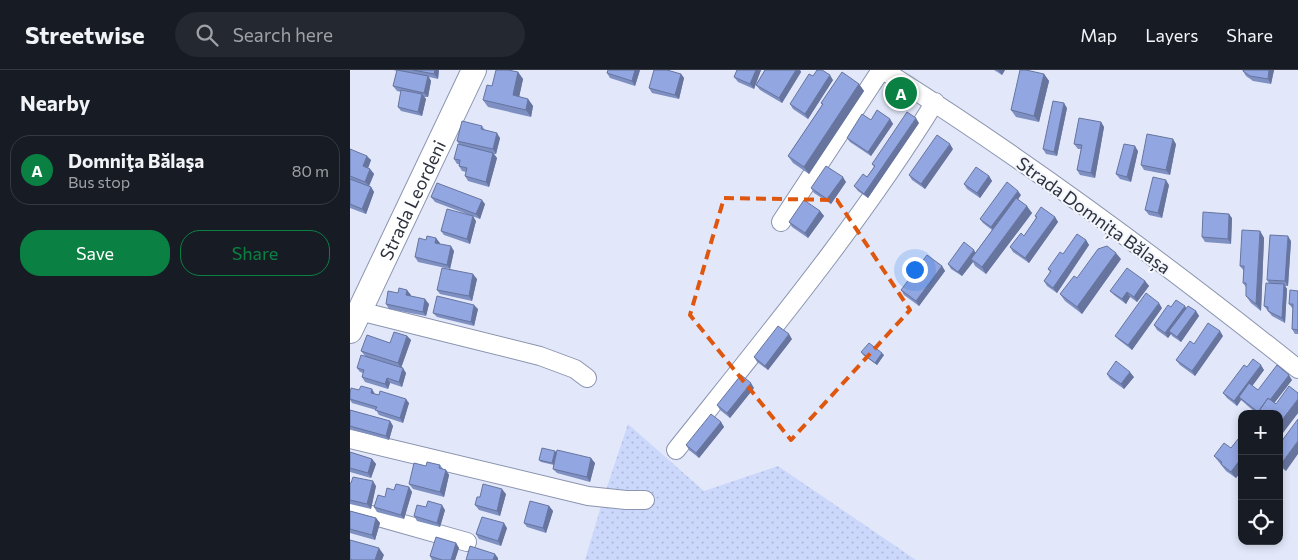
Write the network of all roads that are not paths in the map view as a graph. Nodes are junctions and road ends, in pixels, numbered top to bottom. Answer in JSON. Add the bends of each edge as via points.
{"nodes":[{"id":1,"x":474,"y":70,"type":"edge"},
{"id":2,"x":882,"y":70,"type":"edge"},
{"id":3,"x":935,"y":102,"type":"junction"},
{"id":4,"x":781,"y":222,"type":"dead end"},
{"id":5,"x":354,"y":321,"type":"edge"},
{"id":6,"x":1298,"y":369,"type":"edge"},
{"id":7,"x":588,"y":378,"type":"dead end"},
{"id":8,"x":350,"y":439,"type":"edge"},
{"id":9,"x":676,"y":450,"type":"dead end"},
{"id":10,"x":645,"y":500,"type":"dead end"},
{"id":11,"x":350,"y":509,"type":"edge"},
{"id":12,"x":467,"y":542,"type":"dead end"}],
"edges":[{"from":1,"to":5,"type":"main road","name":"Strada Leordeni"},
{"from":2,"to":3,"type":"street","name":"Strada Domnița Bălașa"},
{"from":2,"to":4,"type":"street"},
{"from":3,"to":6,"type":"street","name":"Strada Domnița Bălașa","via":[[1069,196]]},
{"from":3,"to":9,"type":"street","via":[[850,228]]},
{"from":5,"to":7,"type":"street","via":[[540,356],[575,368]]},
{"from":8,"to":10,"type":"street","via":[[588,496]]},
{"from":11,"to":12,"type":"street"}]}
